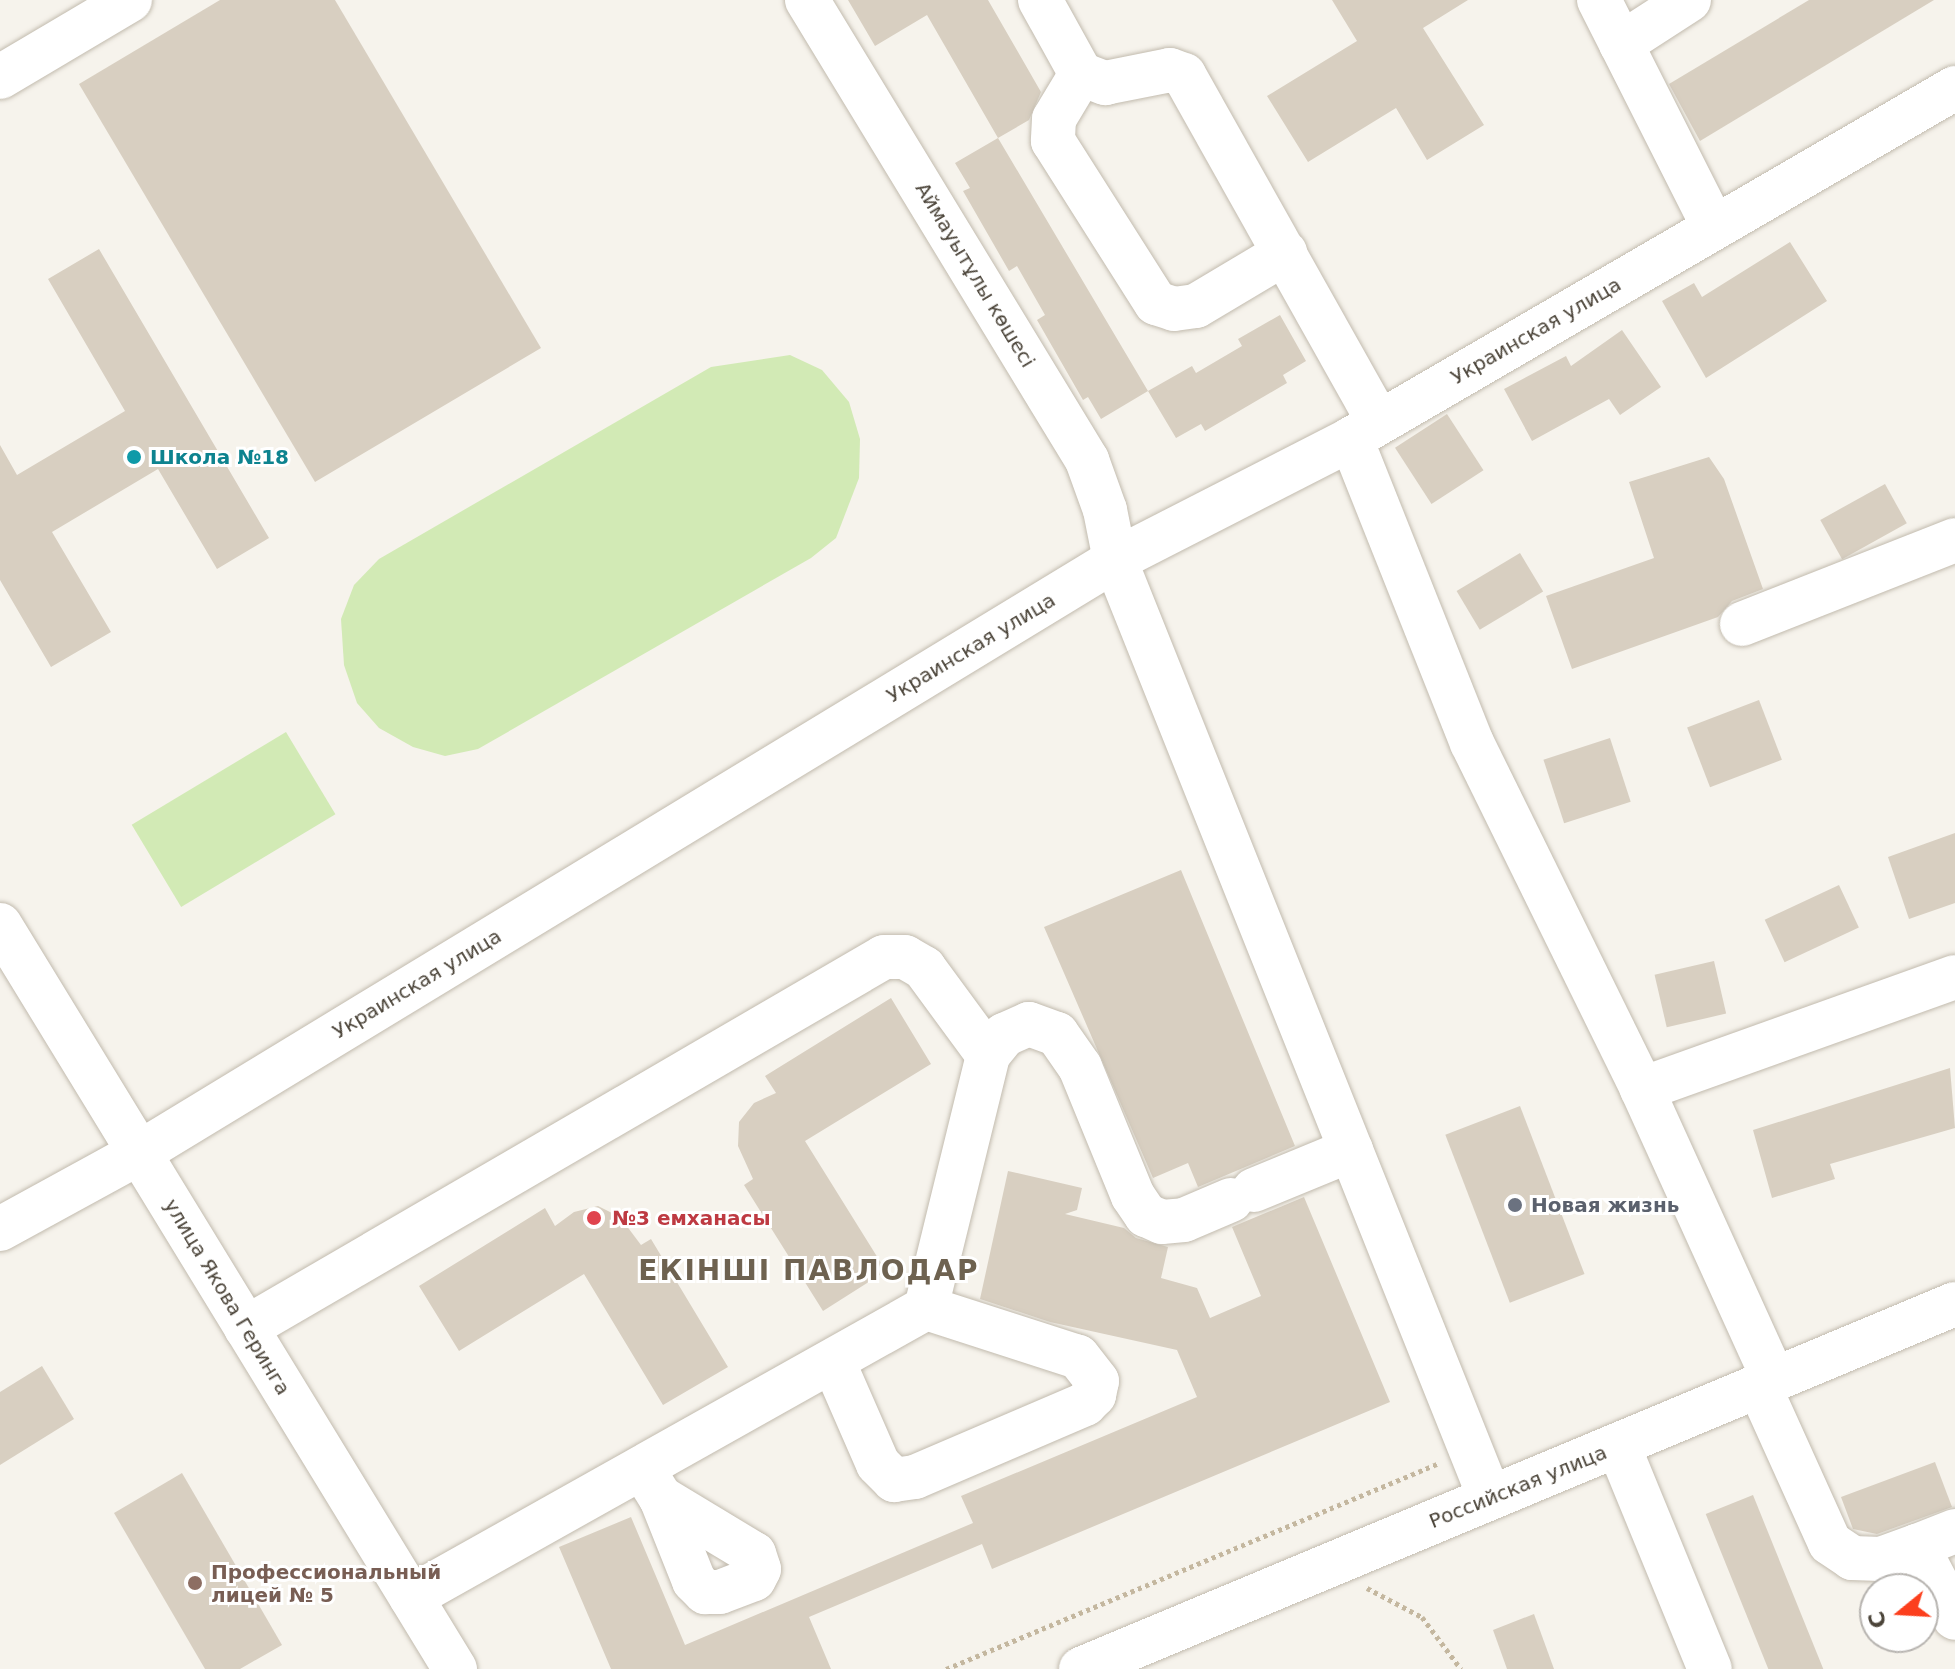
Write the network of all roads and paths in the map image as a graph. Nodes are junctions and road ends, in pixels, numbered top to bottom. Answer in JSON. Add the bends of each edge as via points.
{"nodes":[{"id":1,"x":807,"y":0,"type":"edge"},
{"id":2,"x":1040,"y":0,"type":"edge"},
{"id":3,"x":1599,"y":0,"type":"edge"},
{"id":4,"x":1689,"y":0,"type":"edge"},
{"id":5,"x":114,"y":4,"type":"edge"},
{"id":6,"x":1621,"y":44,"type":"junction"},
{"id":7,"x":1081,"y":74,"type":"junction"},
{"id":8,"x":0,"y":77,"type":"edge"},
{"id":9,"x":1955,"y":88,"type":"edge"},
{"id":10,"x":1714,"y":228,"type":"junction"},
{"id":11,"x":1285,"y":253,"type":"junction"},
{"id":12,"x":1365,"y":430,"type":"junction"},
{"id":13,"x":1955,"y":540,"type":"edge"},
{"id":14,"x":1115,"y":560,"type":"junction"},
{"id":15,"x":1742,"y":624,"type":"dead end"},
{"id":16,"x":0,"y":925,"type":"edge"},
{"id":17,"x":1955,"y":977,"type":"edge"},
{"id":18,"x":988,"y":1055,"type":"junction"},
{"id":19,"x":1642,"y":1089,"type":"junction"},
{"id":20,"x":1351,"y":1150,"type":"junction"},
{"id":21,"x":139,"y":1153,"type":"junction"},
{"id":22,"x":0,"y":1229,"type":"edge"},
{"id":23,"x":1955,"y":1304,"type":"edge"},
{"id":24,"x":926,"y":1308,"type":"junction"},
{"id":25,"x":246,"y":1328,"type":"junction"},
{"id":26,"x":833,"y":1361,"type":"junction"},
{"id":27,"x":1766,"y":1383,"type":"junction"},
{"id":28,"x":1618,"y":1445,"type":"junction"},
{"id":29,"x":1472,"y":1450,"type":"junction"},
{"id":30,"x":1490,"y":1498,"type":"junction"},
{"id":31,"x":1936,"y":1538,"type":"edge"},
{"id":32,"x":1326,"y":1566,"type":"junction"},
{"id":33,"x":411,"y":1597,"type":"junction"},
{"id":34,"x":1955,"y":1618,"type":"edge"},
{"id":35,"x":455,"y":1669,"type":"edge"},
{"id":36,"x":946,"y":1669,"type":"edge"},
{"id":37,"x":1081,"y":1669,"type":"edge"},
{"id":38,"x":1461,"y":1669,"type":"edge"},
{"id":39,"x":1710,"y":1669,"type":"edge"}],
"edges":[{"from":1,"to":14,"type":"street","name":"Аймауытұлы көшесі","via":[[1087,460]]},
{"from":2,"to":7,"type":"street"},
{"from":3,"to":6,"type":"street"},
{"from":4,"to":6,"type":"street"},
{"from":5,"to":8,"type":"street"},
{"from":6,"to":10,"type":"street"},
{"from":7,"to":11,"type":"street","via":[[1105,83],[1170,70],[1184,75]]},
{"from":7,"to":11,"type":"street","via":[[1054,119],[1053,141],[1156,303],[1174,309],[1196,306]]},
{"from":9,"to":10,"type":"street","name":"Украинская улица"},
{"from":10,"to":12,"type":"street","name":"Украинская улица"},
{"from":11,"to":12,"type":"street"},
{"from":12,"to":14,"type":"street","name":"Украинская улица"},
{"from":12,"to":19,"type":"street","via":[[1472,743]]},
{"from":13,"to":15,"type":"street"},
{"from":14,"to":20,"type":"street","name":"Аймауытұлы көшесі"},
{"from":14,"to":21,"type":"street","name":"Украинская улица"},
{"from":16,"to":21,"type":"street","name":"улица Якова Геринга"},
{"from":17,"to":19,"type":"street"},
{"from":18,"to":20,"type":"street","via":[[1004,1035],[1029,1024],[1057,1034],[1080,1067],[1133,1196],[1146,1215],[1162,1222],[1184,1220]]},
{"from":18,"to":24,"type":"street"},
{"from":18,"to":25,"type":"street","via":[[924,968],[905,957],[884,957]]},
{"from":19,"to":27,"type":"street"},
{"from":20,"to":29,"type":"street","name":"Аймауытұлы көшесі"},
{"from":21,"to":22,"type":"street","name":"Украинская улица"},
{"from":21,"to":25,"type":"street","name":"улица Якова Геринга"},
{"from":23,"to":27,"type":"street","name":"Российская улица"},
{"from":24,"to":26,"type":"street"},
{"from":24,"to":26,"type":"street","via":[[1078,1357],[1097,1381],[1094,1395],[1085,1404],[915,1477],[894,1480],[878,1464]]},
{"from":25,"to":33,"type":"street","name":"улица Якова Геринга"},
{"from":26,"to":33,"type":"street","via":[[652,1483]]},
{"from":27,"to":28,"type":"street","name":"Российская улица"},
{"from":27,"to":31,"type":"street","via":[[1830,1543],[1852,1558],[1881,1559]]},
{"from":28,"to":30,"type":"street","name":"Российская улица"},
{"from":28,"to":39,"type":"street"},
{"from":29,"to":30,"type":"street","name":"Аймауытұлы көшесі"},
{"from":29,"to":36,"type":"path"},
{"from":30,"to":32,"type":"street","name":"Российская улица"},
{"from":31,"to":34,"type":"street"},
{"from":32,"to":37,"type":"street","name":"Российская улица"},
{"from":32,"to":38,"type":"path","via":[[1422,1617]]},
{"from":33,"to":35,"type":"street","name":"улица Якова Геринга"}]}
